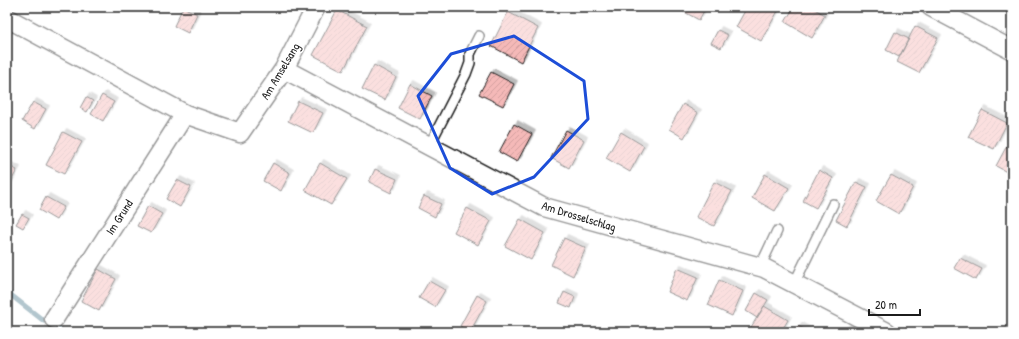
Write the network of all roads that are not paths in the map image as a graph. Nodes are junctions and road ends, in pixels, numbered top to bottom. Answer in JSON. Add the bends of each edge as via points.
{"nodes":[{"id":1,"x":316,"y":7,"type":"edge"},
{"id":2,"x":931,"y":7,"type":"edge"},
{"id":3,"x":7,"y":18,"type":"edge"},
{"id":4,"x":479,"y":36,"type":"dead end"},
{"id":5,"x":1012,"y":50,"type":"edge"},
{"id":6,"x":284,"y":69,"type":"junction"},
{"id":7,"x":185,"y":114,"type":"junction"},
{"id":8,"x":429,"y":146,"type":"junction"},
{"id":9,"x":833,"y":204,"type":"dead end"},
{"id":10,"x":777,"y":231,"type":"dead end"},
{"id":11,"x":760,"y":267,"type":"junction"},
{"id":12,"x":794,"y":284,"type":"junction"},
{"id":13,"x":54,"y":319,"type":"dead end"},
{"id":14,"x":887,"y":332,"type":"edge"}],
"edges":[{"from":1,"to":6,"type":"street","name":"Am Amselsang"},
{"from":2,"to":5,"type":"street"},
{"from":3,"to":7,"type":"street"},
{"from":4,"to":8,"type":"lane","via":[[470,54],[466,74]]},
{"from":6,"to":7,"type":"street","name":"Am Amselsang","via":[[240,133]]},
{"from":6,"to":8,"type":"street","name":"Am Drosselschlag"},
{"from":7,"to":13,"type":"street","name":"Im Grund"},
{"from":8,"to":11,"type":"street","name":"Am Drosselschlag","via":[[544,207]]},
{"from":9,"to":12,"type":"lane"},
{"from":10,"to":11,"type":"lane"},
{"from":11,"to":12,"type":"street","name":"Am Drosselschlag"},
{"from":12,"to":14,"type":"street","name":"Am Drosselschlag"}]}
